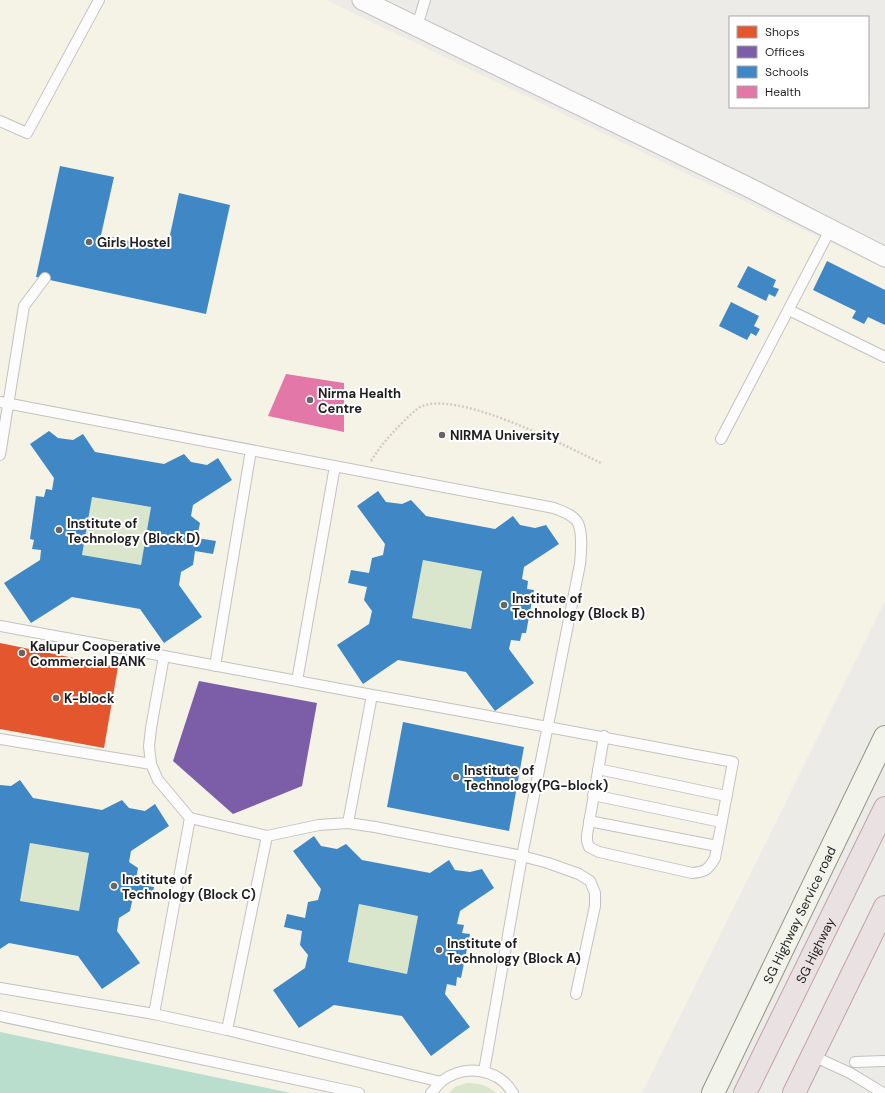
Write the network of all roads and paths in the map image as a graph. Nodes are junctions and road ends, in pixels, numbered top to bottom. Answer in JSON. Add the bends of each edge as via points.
{"nodes":[{"id":1,"x":99,"y":0,"type":"edge"},
{"id":2,"x":362,"y":0,"type":"edge"},
{"id":3,"x":425,"y":0,"type":"edge"},
{"id":4,"x":416,"y":26,"type":"junction"},
{"id":5,"x":0,"y":121,"type":"edge"},
{"id":6,"x":830,"y":230,"type":"junction"},
{"id":7,"x":885,"y":257,"type":"edge"},
{"id":8,"x":45,"y":278,"type":"dead end"},
{"id":9,"x":789,"y":310,"type":"junction"},
{"id":10,"x":885,"y":357,"type":"edge"},
{"id":11,"x":4,"y":403,"type":"edge"},
{"id":12,"x":722,"y":438,"type":"dead end"},
{"id":13,"x":252,"y":450,"type":"junction"},
{"id":14,"x":0,"y":455,"type":"edge"},
{"id":15,"x":601,"y":463,"type":"dead end"},
{"id":16,"x":335,"y":466,"type":"junction"},
{"id":17,"x":364,"y":471,"type":"junction"},
{"id":18,"x":0,"y":626,"type":"edge"},
{"id":19,"x":164,"y":656,"type":"junction"},
{"id":20,"x":215,"y":666,"type":"junction"},
{"id":21,"x":297,"y":681,"type":"junction"},
{"id":22,"x":372,"y":695,"type":"junction"},
{"id":23,"x":548,"y":726,"type":"junction"},
{"id":24,"x":604,"y":736,"type":"junction"},
{"id":25,"x":885,"y":737,"type":"edge"},
{"id":26,"x":0,"y":739,"type":"edge"},
{"id":27,"x":150,"y":764,"type":"junction"},
{"id":28,"x":598,"y":769,"type":"junction"},
{"id":29,"x":593,"y":795,"type":"junction"},
{"id":30,"x":726,"y":796,"type":"junction"},
{"id":31,"x":885,"y":808,"type":"edge"},
{"id":32,"x":190,"y":818,"type":"junction"},
{"id":33,"x":589,"y":821,"type":"junction"},
{"id":34,"x":348,"y":822,"type":"junction"},
{"id":35,"x":721,"y":822,"type":"junction"},
{"id":36,"x":267,"y":836,"type":"junction"},
{"id":37,"x":717,"y":846,"type":"junction"},
{"id":38,"x":522,"y":856,"type":"junction"},
{"id":39,"x":885,"y":907,"type":"edge"},
{"id":40,"x":0,"y":988,"type":"edge"},
{"id":41,"x":576,"y":994,"type":"dead end"},
{"id":42,"x":154,"y":1014,"type":"junction"},
{"id":43,"x":0,"y":1016,"type":"edge"},
{"id":44,"x":227,"y":1030,"type":"junction"},
{"id":45,"x":813,"y":1056,"type":"junction"},
{"id":46,"x":885,"y":1061,"type":"edge"},
{"id":47,"x":855,"y":1062,"type":"dead end"},
{"id":48,"x":484,"y":1071,"type":"junction"},
{"id":49,"x":441,"y":1082,"type":"junction"},
{"id":50,"x":358,"y":1093,"type":"edge"},
{"id":51,"x":431,"y":1093,"type":"edge"},
{"id":52,"x":513,"y":1093,"type":"edge"},
{"id":53,"x":713,"y":1093,"type":"edge"},
{"id":54,"x":744,"y":1093,"type":"edge"},
{"id":55,"x":794,"y":1093,"type":"edge"},
{"id":56,"x":883,"y":1093,"type":"edge"}],
"edges":[{"from":1,"to":5,"type":"lane","via":[[27,133]]},
{"from":2,"to":4,"type":"street"},
{"from":3,"to":4,"type":"lane"},
{"from":4,"to":6,"type":"street","via":[[750,188]]},
{"from":6,"to":7,"type":"street"},
{"from":6,"to":9,"type":"lane"},
{"from":8,"to":11,"type":"lane","via":[[24,306]]},
{"from":9,"to":10,"type":"lane"},
{"from":9,"to":12,"type":"lane"},
{"from":11,"to":13,"type":"lane"},
{"from":11,"to":14,"type":"lane"},
{"from":13,"to":16,"type":"lane"},
{"from":13,"to":20,"type":"lane"},
{"from":15,"to":17,"type":"path","via":[[515,422],[469,408],[433,404],[412,413],[385,440]]},
{"from":16,"to":17,"type":"lane"},
{"from":16,"to":21,"type":"lane"},
{"from":17,"to":23,"type":"lane","via":[[554,508],[566,512],[578,522],[582,549],[580,564]]},
{"from":18,"to":19,"type":"lane"},
{"from":19,"to":20,"type":"lane"},
{"from":19,"to":27,"type":"lane","via":[[151,728]]},
{"from":20,"to":21,"type":"lane"},
{"from":21,"to":22,"type":"lane"},
{"from":22,"to":23,"type":"lane"},
{"from":22,"to":34,"type":"lane"},
{"from":23,"to":24,"type":"lane"},
{"from":23,"to":38,"type":"lane"},
{"from":24,"to":28,"type":"lane"},
{"from":24,"to":30,"type":"lane","via":[[733,762]]},
{"from":25,"to":53,"type":"street","name":"SG Highway Service road"},
{"from":26,"to":27,"type":"lane"},
{"from":27,"to":32,"type":"lane","via":[[158,780]]},
{"from":28,"to":29,"type":"lane"},
{"from":28,"to":30,"type":"lane"},
{"from":29,"to":33,"type":"lane"},
{"from":29,"to":35,"type":"lane"},
{"from":30,"to":35,"type":"lane"},
{"from":31,"to":54,"type":"highway","name":"SG Highway"},
{"from":32,"to":36,"type":"lane"},
{"from":32,"to":42,"type":"lane"},
{"from":33,"to":37,"type":"lane"},
{"from":33,"to":37,"type":"lane","via":[[587,841],[594,850],[692,873],[702,872],[710,867]]},
{"from":34,"to":36,"type":"lane"},
{"from":34,"to":38,"type":"lane"},
{"from":35,"to":37,"type":"lane"},
{"from":36,"to":44,"type":"lane"},
{"from":38,"to":41,"type":"lane","via":[[548,862],[579,874],[590,881],[595,893],[595,906]]},
{"from":38,"to":48,"type":"lane"},
{"from":39,"to":45,"type":"highway"},
{"from":40,"to":42,"type":"lane"},
{"from":42,"to":44,"type":"lane"},
{"from":43,"to":50,"type":"lane"},
{"from":44,"to":49,"type":"lane"},
{"from":45,"to":55,"type":"highway"},
{"from":45,"to":56,"type":"lane","via":[[850,1073]]},
{"from":46,"to":47,"type":"lane"},
{"from":48,"to":49,"type":"lane","via":[[461,1072]]},
{"from":48,"to":52,"type":"lane","via":[[498,1077]]},
{"from":49,"to":51,"type":"lane"}]}
